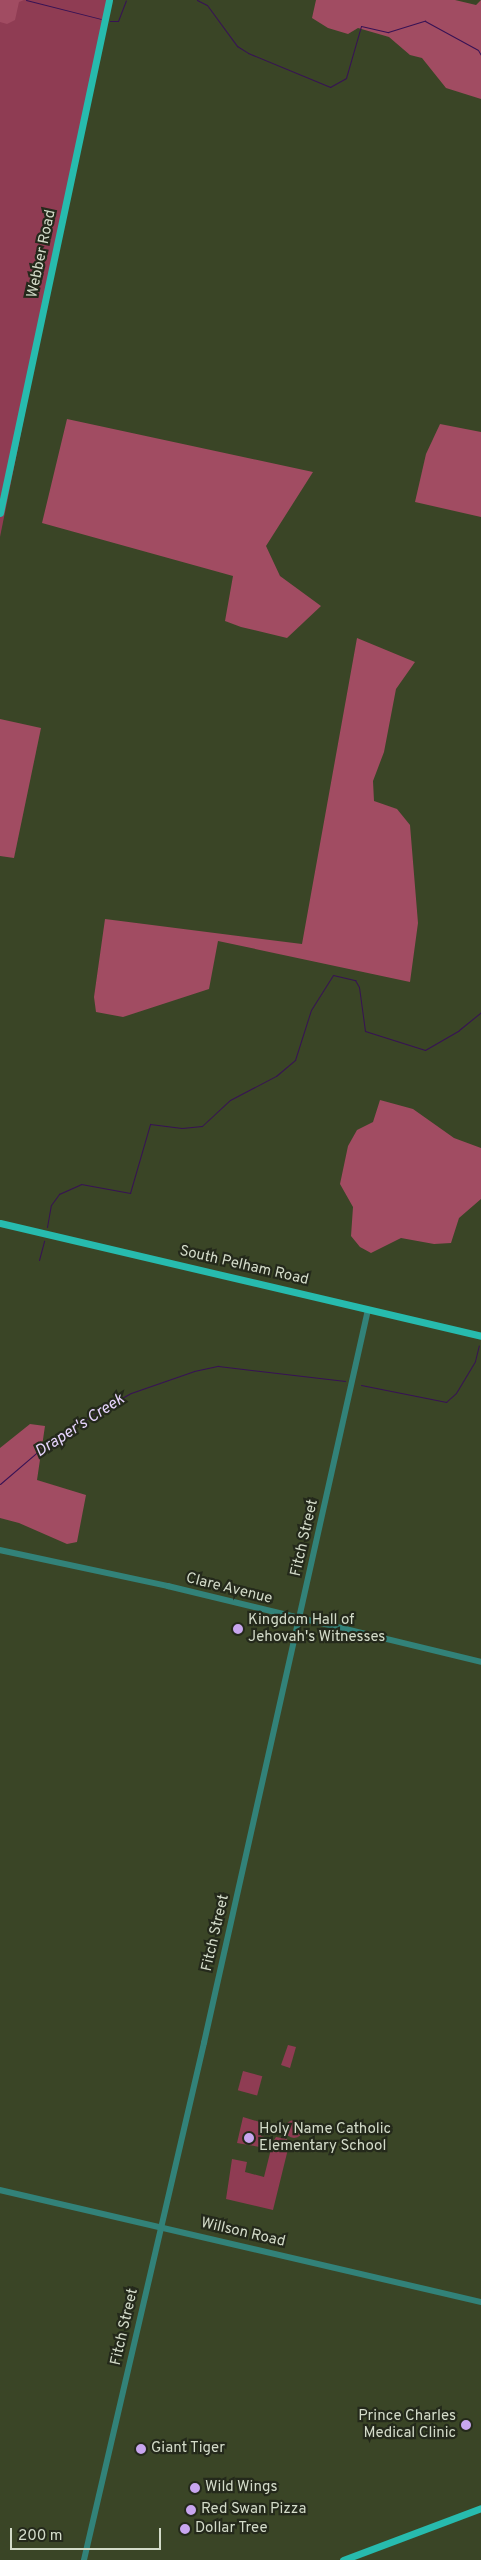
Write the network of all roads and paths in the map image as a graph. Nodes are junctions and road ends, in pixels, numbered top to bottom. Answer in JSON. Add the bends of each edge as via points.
{"nodes":[{"id":1,"x":109,"y":0,"type":"edge"},
{"id":2,"x":0,"y":513,"type":"edge"},
{"id":3,"x":0,"y":1223,"type":"edge"},
{"id":4,"x":368,"y":1310,"type":"junction"},
{"id":5,"x":481,"y":1336,"type":"edge"},
{"id":6,"x":0,"y":1550,"type":"edge"},
{"id":7,"x":299,"y":1619,"type":"junction"},
{"id":8,"x":481,"y":1662,"type":"edge"},
{"id":9,"x":0,"y":2190,"type":"edge"},
{"id":10,"x":160,"y":2227,"type":"junction"},
{"id":11,"x":481,"y":2302,"type":"edge"},
{"id":12,"x":481,"y":2508,"type":"edge"},
{"id":13,"x":84,"y":2560,"type":"edge"},
{"id":14,"x":343,"y":2560,"type":"edge"}],
"edges":[{"from":1,"to":2,"type":"main road","name":"Webber Road"},
{"from":3,"to":4,"type":"main road","name":"South Pelham Road"},
{"from":4,"to":5,"type":"main road","name":"South Pelham Road"},
{"from":4,"to":7,"type":"street","name":"Fitch Street"},
{"from":6,"to":7,"type":"street","name":"Clare Avenue","via":[[168,1586]]},
{"from":7,"to":8,"type":"street","name":"Clare Avenue"},
{"from":7,"to":10,"type":"street","name":"Fitch Street"},
{"from":9,"to":10,"type":"street","name":"Willson Road"},
{"from":10,"to":11,"type":"street","name":"Willson Road"},
{"from":10,"to":13,"type":"street","name":"Fitch Street"},
{"from":12,"to":14,"type":"main road"}]}
